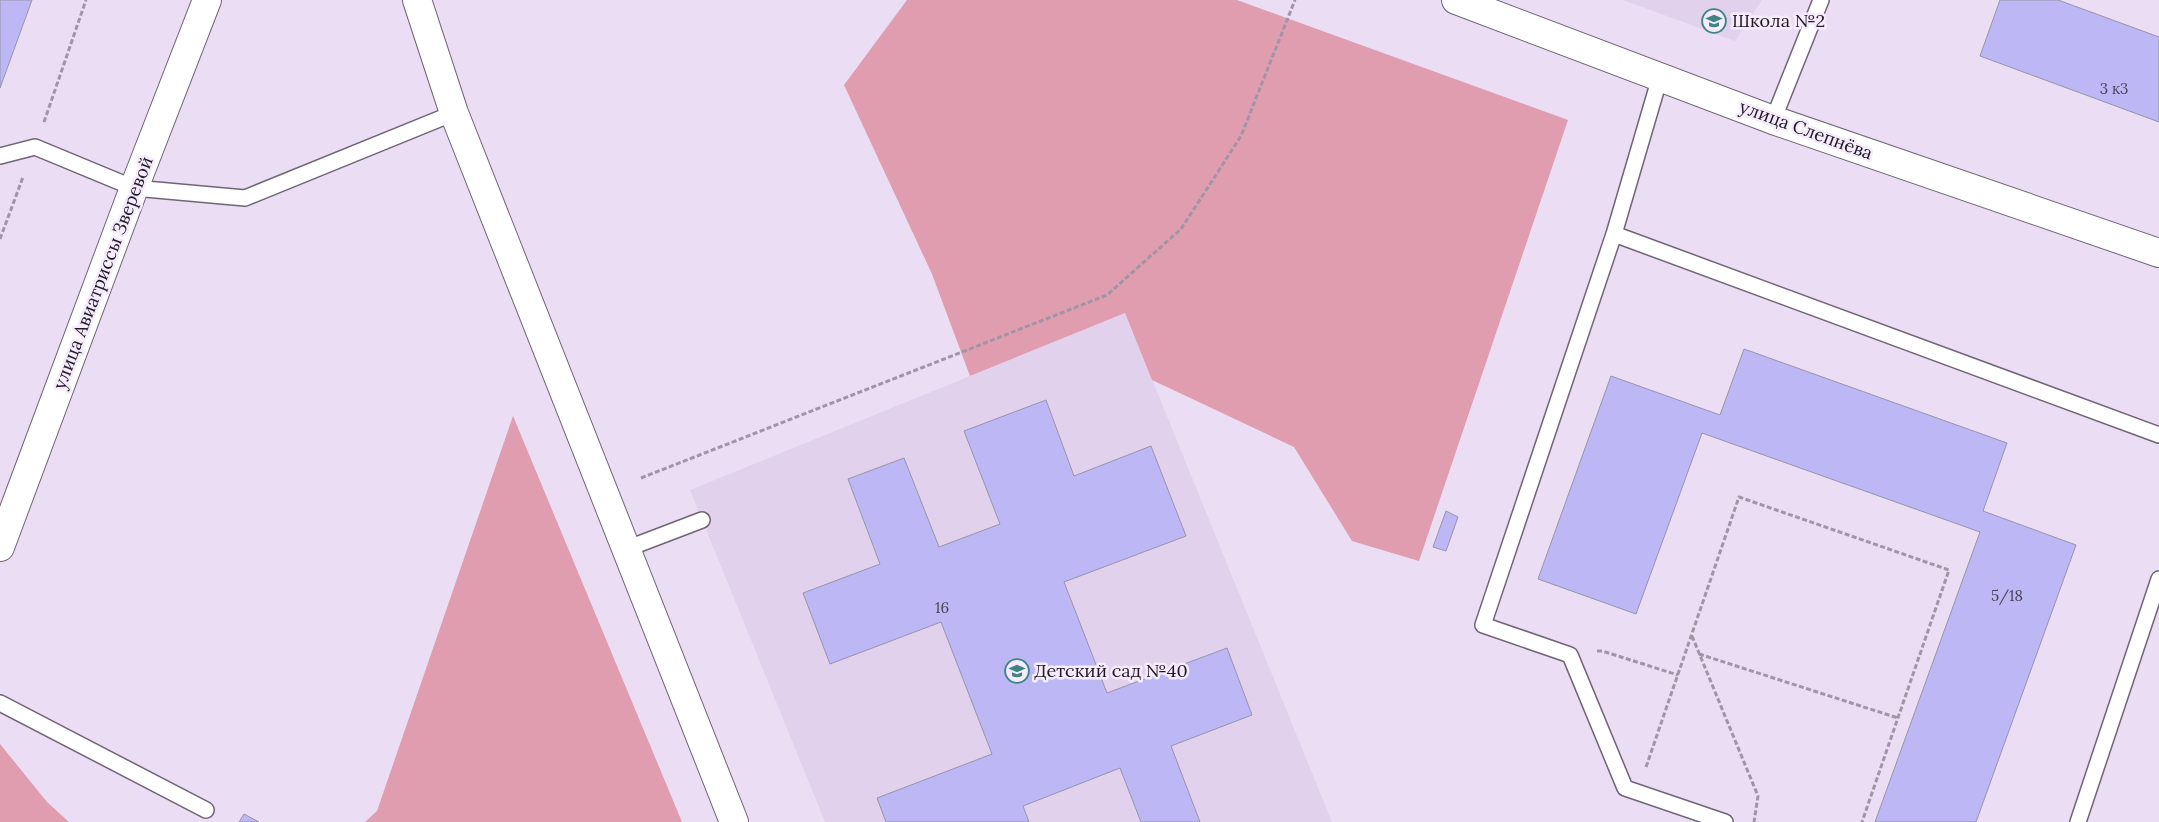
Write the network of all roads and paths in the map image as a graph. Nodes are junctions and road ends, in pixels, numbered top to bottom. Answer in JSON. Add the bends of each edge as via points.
{"nodes":[{"id":1,"x":207,"y":0,"type":"edge"},
{"id":2,"x":416,"y":0,"type":"edge"},
{"id":3,"x":1295,"y":0,"type":"edge"},
{"id":4,"x":1456,"y":0,"type":"edge"},
{"id":5,"x":1821,"y":0,"type":"edge"},
{"id":6,"x":1660,"y":77,"type":"junction"},
{"id":7,"x":454,"y":113,"type":"junction"},
{"id":8,"x":1773,"y":120,"type":"junction"},
{"id":9,"x":0,"y":156,"type":"edge"},
{"id":10,"x":134,"y":188,"type":"junction"},
{"id":11,"x":1614,"y":234,"type":"junction"},
{"id":12,"x":2159,"y":253,"type":"edge"},
{"id":13,"x":2159,"y":435,"type":"edge"},
{"id":14,"x":641,"y":478,"type":"dead end"},
{"id":15,"x":702,"y":520,"type":"dead end"},
{"id":16,"x":0,"y":547,"type":"edge"},
{"id":17,"x":626,"y":549,"type":"junction"},
{"id":18,"x":2159,"y":579,"type":"edge"},
{"id":19,"x":1692,"y":635,"type":"junction"},
{"id":20,"x":1699,"y":654,"type":"junction"},
{"id":21,"x":1570,"y":655,"type":"junction"},
{"id":22,"x":1678,"y":675,"type":"junction"},
{"id":23,"x":0,"y":703,"type":"edge"},
{"id":24,"x":1898,"y":718,"type":"junction"},
{"id":25,"x":1637,"y":792,"type":"junction"},
{"id":26,"x":206,"y":810,"type":"dead end"},
{"id":27,"x":734,"y":822,"type":"edge"},
{"id":28,"x":1725,"y":822,"type":"edge"},
{"id":29,"x":1754,"y":822,"type":"edge"},
{"id":30,"x":1862,"y":822,"type":"edge"},
{"id":31,"x":2078,"y":822,"type":"edge"}],
"edges":[{"from":1,"to":10,"type":"street","name":"улица Авиатриссы Зверевой"},
{"from":2,"to":7,"type":"street"},
{"from":3,"to":14,"type":"path","via":[[1241,136],[1181,229],[1107,295]]},
{"from":4,"to":6,"type":"street","name":"улица Слепнёва"},
{"from":5,"to":8,"type":"lane"},
{"from":6,"to":8,"type":"street","name":"улица Слепнёва"},
{"from":6,"to":11,"type":"lane"},
{"from":7,"to":10,"type":"lane","via":[[245,198]]},
{"from":7,"to":17,"type":"street"},
{"from":8,"to":12,"type":"street","name":"улица Слепнёва"},
{"from":9,"to":10,"type":"lane","via":[[35,146]]},
{"from":10,"to":16,"type":"street","name":"улица Авиатриссы Зверевой"},
{"from":11,"to":13,"type":"lane"},
{"from":11,"to":21,"type":"lane","via":[[1483,625]]},
{"from":15,"to":17,"type":"lane"},
{"from":17,"to":27,"type":"street"},
{"from":18,"to":31,"type":"lane"},
{"from":19,"to":20,"type":"path"},
{"from":19,"to":22,"type":"path"},
{"from":19,"to":24,"type":"path","via":[[1739,497],[1949,570]]},
{"from":20,"to":24,"type":"path"},
{"from":20,"to":29,"type":"path","via":[[1758,796]]},
{"from":21,"to":22,"type":"path","via":[[1602,651]]},
{"from":21,"to":25,"type":"lane","via":[[1625,788]]},
{"from":22,"to":25,"type":"path"},
{"from":23,"to":26,"type":"lane"},
{"from":24,"to":30,"type":"path"},
{"from":25,"to":28,"type":"lane"}]}
